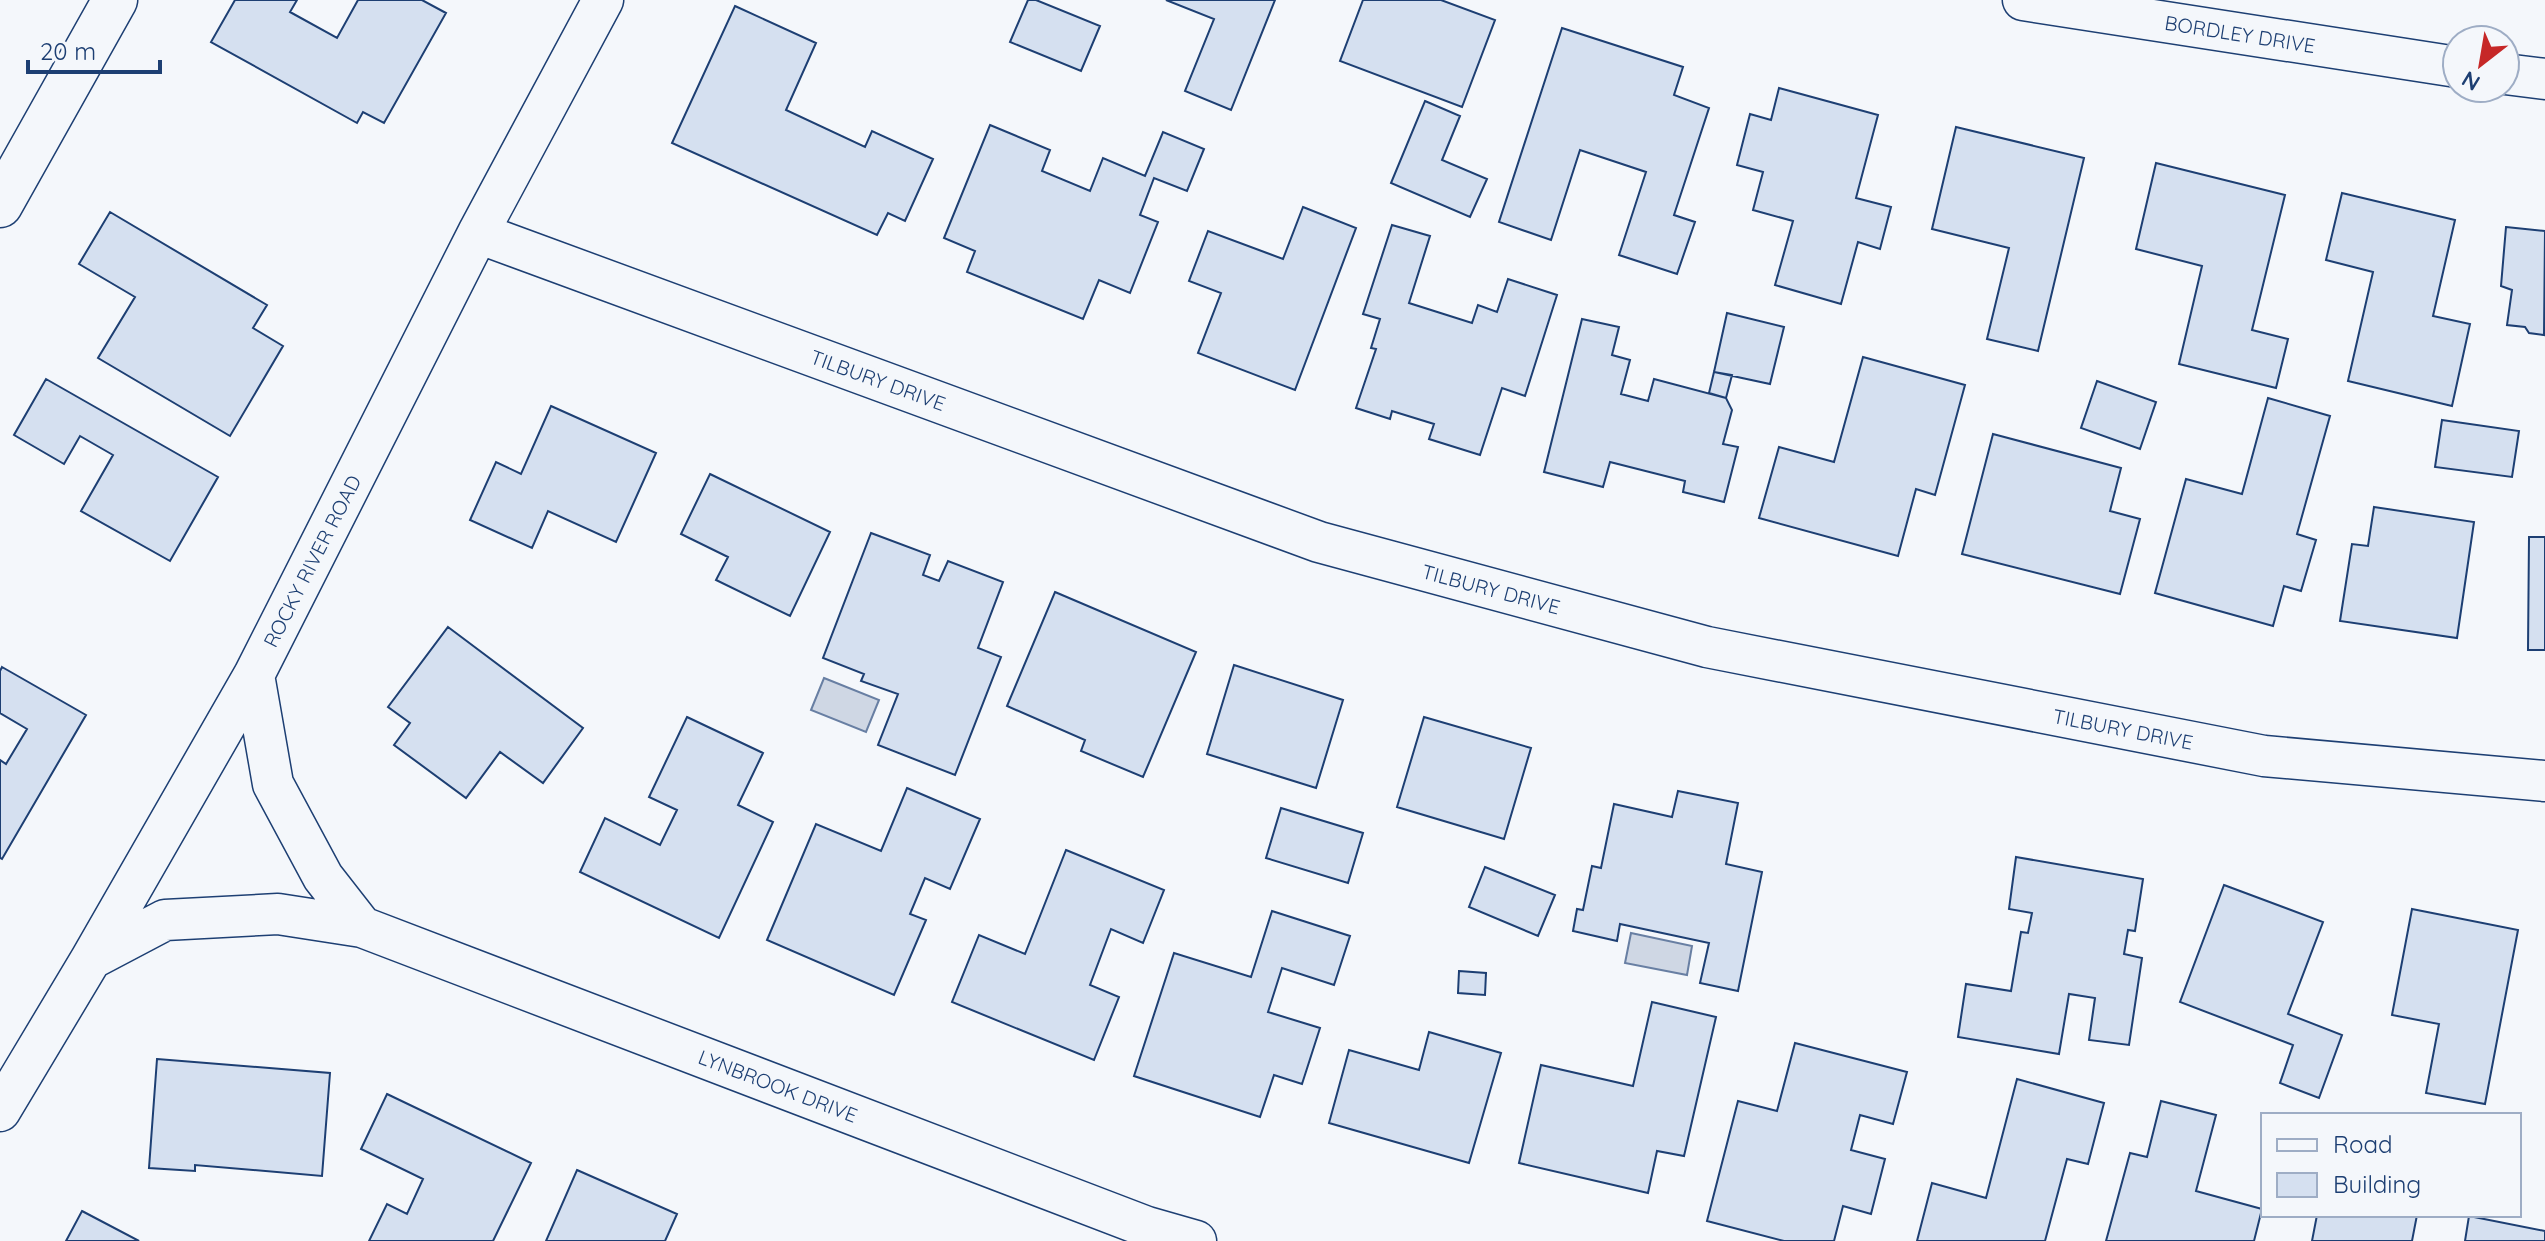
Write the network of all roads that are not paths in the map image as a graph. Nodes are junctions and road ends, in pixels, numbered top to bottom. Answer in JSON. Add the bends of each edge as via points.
{"nodes":[{"id":1,"x":115,"y":0,"type":"edge"},
{"id":2,"x":603,"y":0,"type":"edge"},
{"id":3,"x":2023,"y":0,"type":"edge"},
{"id":4,"x":2441,"y":65,"type":"edge"},
{"id":5,"x":2521,"y":76,"type":"edge"},
{"id":6,"x":2545,"y":79,"type":"edge"},
{"id":7,"x":0,"y":205,"type":"edge"},
{"id":8,"x":478,"y":233,"type":"junction"},
{"id":9,"x":254,"y":675,"type":"junction"},
{"id":10,"x":2545,"y":781,"type":"edge"},
{"id":11,"x":362,"y":927,"type":"junction"},
{"id":12,"x":91,"y":959,"type":"junction"},
{"id":13,"x":0,"y":1111,"type":"edge"},
{"id":14,"x":1153,"y":1234,"type":"edge"},
{"id":15,"x":1196,"y":1241,"type":"edge"}],
"edges":[{"from":1,"to":7,"type":"street"},
{"from":2,"to":8,"type":"street","name":"ROCKY RIVER ROAD"},
{"from":3,"to":4,"type":"street","name":"BORDLEY DRIVE"},
{"from":5,"to":6,"type":"street"},
{"from":8,"to":9,"type":"street","name":"ROCKY RIVER ROAD"},
{"from":8,"to":10,"type":"street","name":"TILBURY DRIVE","via":[[1319,542],[1707,647],[2264,756]]},
{"from":9,"to":11,"type":"street","via":[[273,784],[323,877]]},
{"from":9,"to":12,"type":"street","name":"ROCKY RIVER ROAD"},
{"from":11,"to":12,"type":"street","name":"LYNBROOK DRIVE","via":[[278,914],[165,920]]},
{"from":11,"to":14,"type":"street","name":"LYNBROOK DRIVE"},
{"from":12,"to":13,"type":"street","name":"ROCKY RIVER ROAD"},
{"from":14,"to":15,"type":"street","name":"LYNBROOK DRIVE"}]}
